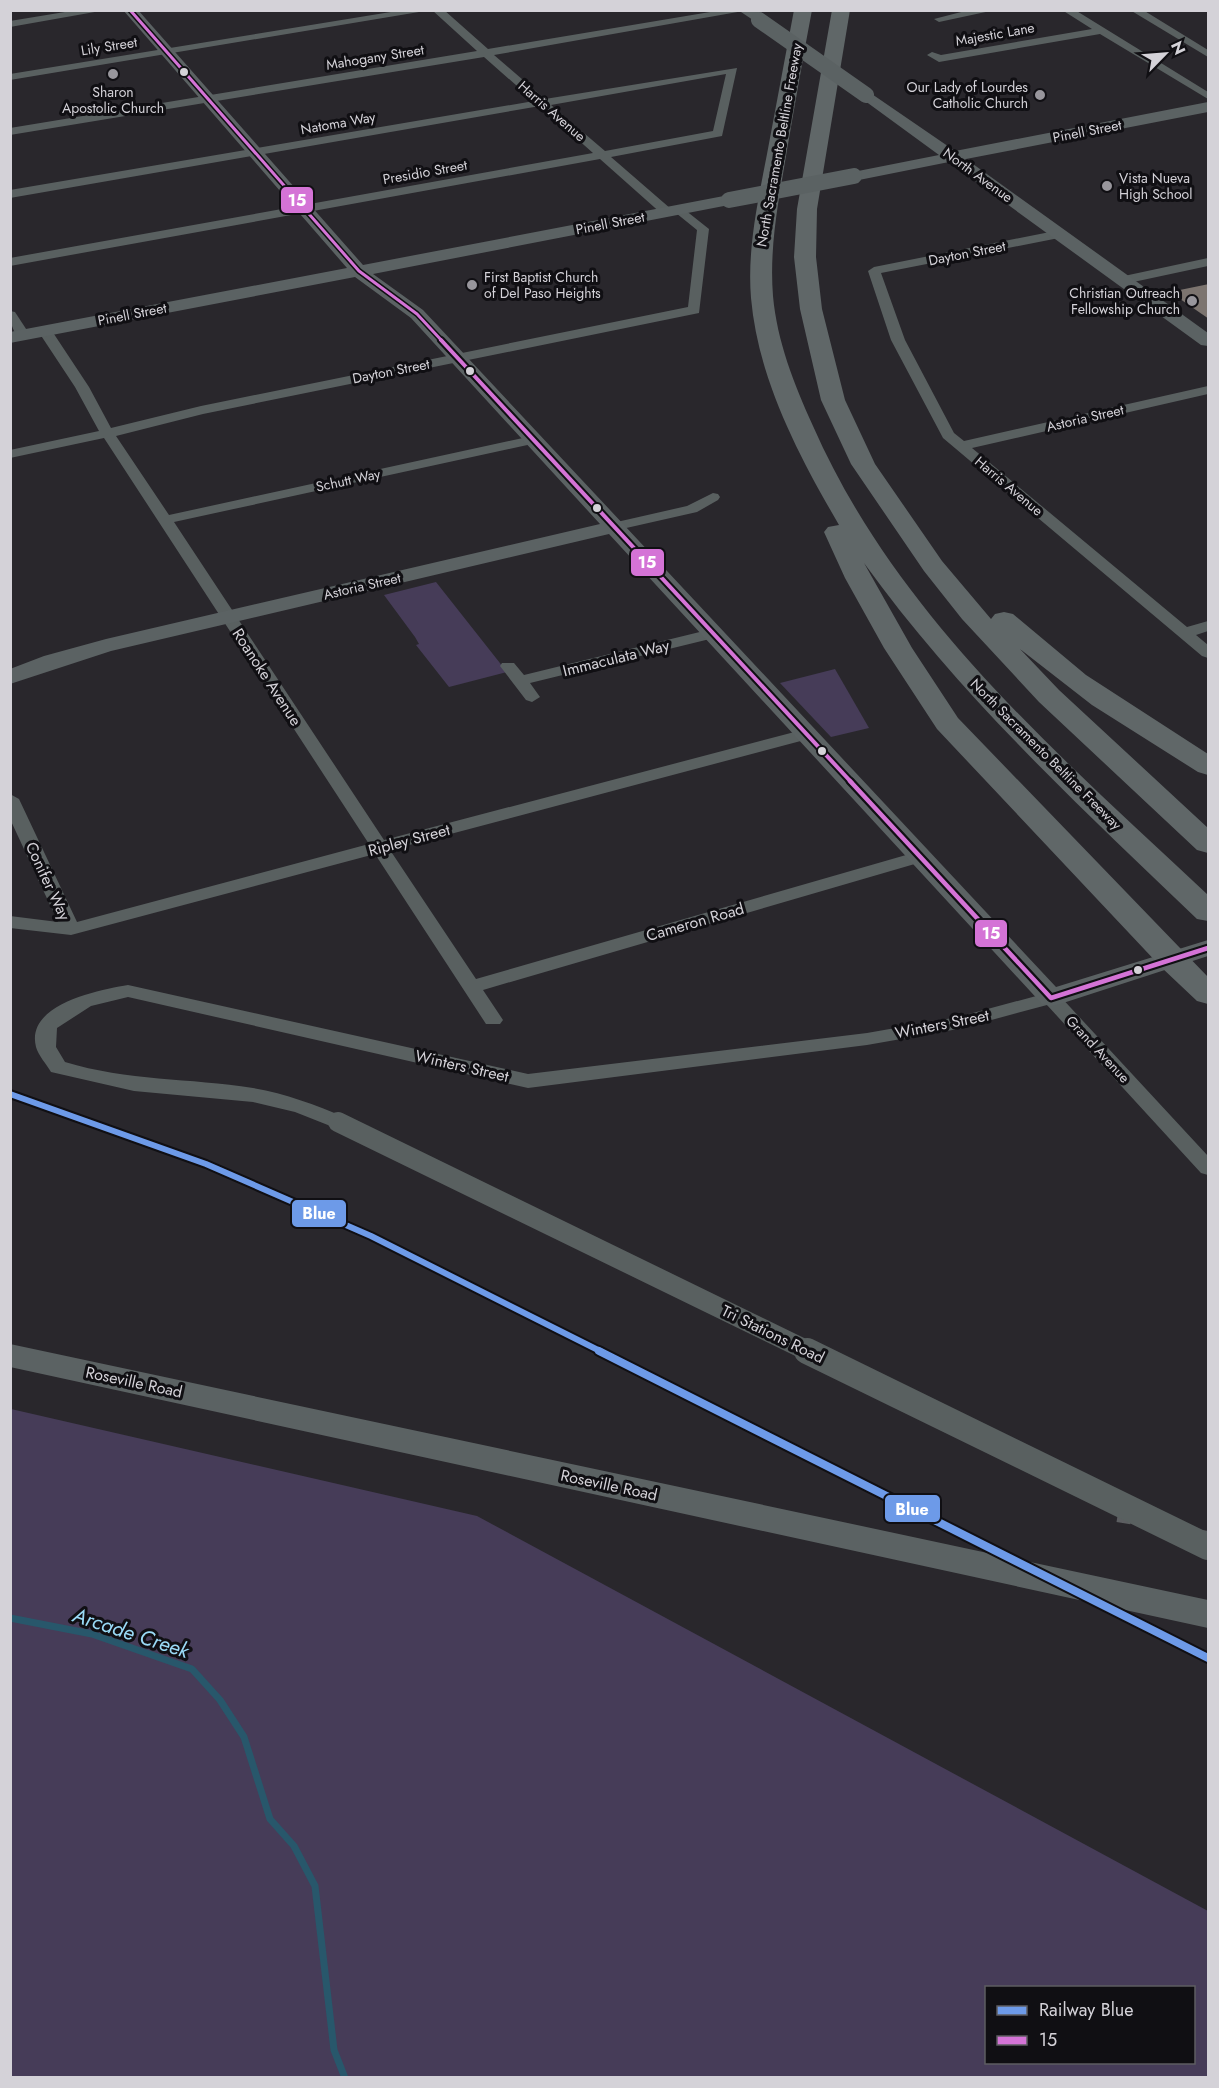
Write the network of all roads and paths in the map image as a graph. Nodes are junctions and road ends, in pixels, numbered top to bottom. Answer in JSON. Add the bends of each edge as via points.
{"nodes":[{"id":1,"x":102,"y":10,"type":"edge"},
{"id":2,"x":130,"y":10,"type":"edge"},
{"id":3,"x":426,"y":10,"type":"edge"},
{"id":4,"x":437,"y":10,"type":"edge"},
{"id":5,"x":745,"y":10,"type":"edge"},
{"id":6,"x":803,"y":10,"type":"edge"},
{"id":7,"x":842,"y":10,"type":"edge"},
{"id":8,"x":990,"y":10,"type":"edge"},
{"id":9,"x":1067,"y":10,"type":"edge"},
{"id":10,"x":1135,"y":10,"type":"edge"},
{"id":11,"x":939,"y":19,"type":"dead end"},
{"id":12,"x":10,"y":24,"type":"edge"},
{"id":13,"x":1101,"y":31,"type":"junction"},
{"id":14,"x":166,"y":52,"type":"junction"},
{"id":15,"x":487,"y":54,"type":"junction"},
{"id":16,"x":1209,"y":54,"type":"edge"},
{"id":17,"x":932,"y":55,"type":"dead end"},
{"id":18,"x":10,"y":76,"type":"edge"},
{"id":19,"x":671,"y":80,"type":"joint"},
{"id":20,"x":1209,"y":96,"type":"edge"},
{"id":21,"x":209,"y":100,"type":"junction"},
{"id":22,"x":542,"y":103,"type":"junction"},
{"id":23,"x":1209,"y":107,"type":"edge"},
{"id":24,"x":10,"y":132,"type":"edge"},
{"id":25,"x":255,"y":152,"type":"junction"},
{"id":26,"x":602,"y":155,"type":"junction"},
{"id":27,"x":952,"y":157,"type":"junction"},
{"id":28,"x":10,"y":194,"type":"edge"},
{"id":29,"x":305,"y":209,"type":"junction"},
{"id":30,"x":674,"y":211,"type":"junction"},
{"id":31,"x":703,"y":229,"type":"joint"},
{"id":32,"x":1060,"y":234,"type":"junction"},
{"id":33,"x":10,"y":262,"type":"edge"},
{"id":34,"x":1209,"y":262,"type":"edge"},
{"id":35,"x":359,"y":271,"type":"junction"},
{"id":36,"x":874,"y":271,"type":"joint"},
{"id":37,"x":1124,"y":280,"type":"junction"},
{"id":38,"x":10,"y":315,"type":"edge"},
{"id":39,"x":45,"y":331,"type":"junction"},
{"id":40,"x":17,"y":337,"type":"edge"},
{"id":41,"x":1209,"y":341,"type":"edge"},
{"id":42,"x":456,"y":358,"type":"junction"},
{"id":43,"x":1209,"y":390,"type":"edge"},
{"id":44,"x":799,"y":430,"type":"junction"},
{"id":45,"x":107,"y":434,"type":"junction"},
{"id":46,"x":532,"y":440,"type":"junction"},
{"id":47,"x":961,"y":446,"type":"junction"},
{"id":48,"x":10,"y":454,"type":"edge"},
{"id":49,"x":713,"y":497,"type":"dead end"},
{"id":50,"x":164,"y":520,"type":"junction"},
{"id":51,"x":614,"y":527,"type":"junction"},
{"id":52,"x":933,"y":566,"type":"junction"},
{"id":53,"x":228,"y":617,"type":"junction"},
{"id":54,"x":1209,"y":626,"type":"edge"},
{"id":55,"x":1184,"y":633,"type":"junction"},
{"id":56,"x":712,"y":634,"type":"junction"},
{"id":57,"x":1209,"y":653,"type":"edge"},
{"id":58,"x":508,"y":666,"type":"dead end"},
{"id":59,"x":10,"y":677,"type":"edge"},
{"id":60,"x":520,"y":681,"type":"junction"},
{"id":61,"x":532,"y":697,"type":"dead end"},
{"id":62,"x":806,"y":734,"type":"junction"},
{"id":63,"x":1209,"y":766,"type":"edge"},
{"id":64,"x":10,"y":799,"type":"edge"},
{"id":65,"x":1209,"y":844,"type":"edge"},
{"id":66,"x":380,"y":848,"type":"junction"},
{"id":67,"x":920,"y":857,"type":"junction"},
{"id":68,"x":1205,"y":909,"type":"edge"},
{"id":69,"x":10,"y":922,"type":"edge"},
{"id":70,"x":71,"y":929,"type":"junction"},
{"id":71,"x":1209,"y":948,"type":"edge"},
{"id":72,"x":1172,"y":960,"type":"junction"},
{"id":73,"x":471,"y":987,"type":"junction"},
{"id":74,"x":1209,"y":994,"type":"edge"},
{"id":75,"x":1051,"y":999,"type":"junction"},
{"id":76,"x":494,"y":1020,"type":"dead end"},
{"id":77,"x":338,"y":1122,"type":"joint"},
{"id":78,"x":1209,"y":1168,"type":"edge"},
{"id":79,"x":10,"y":1355,"type":"edge"},
{"id":80,"x":1209,"y":1546,"type":"edge"},
{"id":81,"x":1209,"y":1614,"type":"edge"}],
"edges":[{"from":1,"to":12,"type":"street"},
{"from":2,"to":14,"type":"street","name":"Grand Avenue"},
{"from":3,"to":14,"type":"street","name":"Lily Street"},
{"from":4,"to":15,"type":"street","name":"Harris Avenue"},
{"from":5,"to":15,"type":"street","name":"Mahogany Street"},
{"from":5,"to":27,"type":"street","name":"North Avenue","bridge":true},
{"from":6,"to":44,"type":"highway","name":"North Sacramento Beltline Freeway","via":[[760,240],[762,298],[775,361]]},
{"from":7,"to":52,"type":"highway","via":[[807,209],[805,257],[811,309],[833,400],[863,464]]},
{"from":8,"to":11,"type":"street"},
{"from":9,"to":13,"type":"street"},
{"from":10,"to":16,"type":"street"},
{"from":13,"to":17,"type":"street","name":"Majestic Lane","via":[[939,60]]},
{"from":13,"to":20,"type":"street"},
{"from":14,"to":18,"type":"street","name":"Lily Street"},
{"from":14,"to":21,"type":"street","name":"Grand Avenue"},
{"from":15,"to":21,"type":"street","name":"Mahogany Street"},
{"from":15,"to":22,"type":"street","name":"Harris Avenue"},
{"from":19,"to":22,"type":"street","name":"Natoma Way"},
{"from":19,"to":26,"type":"street","name":"Presidio Street","via":[[733,70],[718,134]]},
{"from":21,"to":24,"type":"street","name":"Mahogany Street"},
{"from":21,"to":25,"type":"street","name":"Grand Avenue"},
{"from":22,"to":25,"type":"street","name":"Natoma Way"},
{"from":22,"to":26,"type":"street","name":"Harris Avenue"},
{"from":23,"to":27,"type":"street","name":"Pinell Street"},
{"from":25,"to":28,"type":"street","name":"Natoma Way"},
{"from":25,"to":29,"type":"street","name":"Grand Avenue"},
{"from":26,"to":29,"type":"street","name":"Presidio Street"},
{"from":26,"to":30,"type":"street","name":"Harris Avenue"},
{"from":27,"to":30,"type":"street","name":"Pinell Street","bridge":true},
{"from":27,"to":32,"type":"street","name":"North Avenue"},
{"from":29,"to":33,"type":"street","name":"Presidio Street"},
{"from":29,"to":35,"type":"street","name":"Grand Avenue"},
{"from":30,"to":31,"type":"street","name":"Harris Avenue"},
{"from":30,"to":35,"type":"street","name":"Pinell Street"},
{"from":31,"to":42,"type":"street","name":"Dayton Street","via":[[694,310]]},
{"from":32,"to":36,"type":"street","name":"Dayton Street"},
{"from":32,"to":37,"type":"street","name":"North Avenue"},
{"from":34,"to":37,"type":"street"},
{"from":35,"to":39,"type":"street","name":"Pinell Street"},
{"from":35,"to":42,"type":"street","name":"Grand Avenue","via":[[417,314]]},
{"from":36,"to":47,"type":"street","name":"Harris Avenue","via":[[915,376],[948,435]]},
{"from":37,"to":41,"type":"street","name":"North Avenue"},
{"from":38,"to":40,"type":"street"},
{"from":39,"to":40,"type":"street","name":"Pinell Street"},
{"from":39,"to":45,"type":"street","name":"Roanoke Avenue"},
{"from":42,"to":45,"type":"street","name":"Dayton Street","via":[[201,410]]},
{"from":42,"to":46,"type":"street","name":"Grand Avenue"},
{"from":43,"to":47,"type":"street","name":"Astoria Street"},
{"from":44,"to":68,"type":"highway","name":"North Sacramento Beltline Freeway","via":[[822,477],[866,548],[922,623],[993,704]]},
{"from":44,"to":72,"type":"highway","via":[[809,470],[858,578],[947,723]]},
{"from":45,"to":48,"type":"street","name":"Dayton Street"},
{"from":45,"to":50,"type":"street","name":"Roanoke Avenue"},
{"from":46,"to":50,"type":"street","name":"Schutt Way"},
{"from":46,"to":51,"type":"street","name":"Grand Avenue"},
{"from":47,"to":55,"type":"street","name":"Harris Avenue"},
{"from":49,"to":51,"type":"street","name":"Astoria Street","via":[[692,509]]},
{"from":50,"to":53,"type":"street","name":"Roanoke Avenue"},
{"from":51,"to":53,"type":"street","name":"Astoria Street"},
{"from":51,"to":56,"type":"street","name":"Grand Avenue"},
{"from":52,"to":63,"type":"highway","via":[[977,594],[1022,638],[1083,687]]},
{"from":52,"to":65,"type":"highway","via":[[1049,696]]},
{"from":53,"to":59,"type":"street","name":"Astoria Street","via":[[74,654]]},
{"from":53,"to":66,"type":"street","name":"Roanoke Avenue"},
{"from":54,"to":55,"type":"street"},
{"from":55,"to":57,"type":"street","name":"Harris Avenue"},
{"from":56,"to":60,"type":"street","name":"Immaculata Way"},
{"from":56,"to":62,"type":"street","name":"Grand Avenue"},
{"from":58,"to":60,"type":"street"},
{"from":60,"to":61,"type":"street"},
{"from":62,"to":66,"type":"street","name":"Ripley Street"},
{"from":62,"to":67,"type":"street","name":"Grand Avenue"},
{"from":64,"to":70,"type":"street","name":"Conifer Way"},
{"from":66,"to":70,"type":"street","name":"Ripley Street"},
{"from":66,"to":73,"type":"street","name":"Roanoke Avenue"},
{"from":67,"to":73,"type":"street","name":"Cameron Road"},
{"from":67,"to":75,"type":"street","name":"Grand Avenue"},
{"from":69,"to":70,"type":"street","name":"Ripley Street"},
{"from":71,"to":72,"type":"street","name":"Winters Street"},
{"from":72,"to":74,"type":"highway"},
{"from":72,"to":75,"type":"street","name":"Winters Street"},
{"from":73,"to":76,"type":"street","name":"Roanoke Avenue"},
{"from":75,"to":77,"type":"street","name":"Winters Street","via":[[967,1021],[867,1039],[528,1081],[128,991],[88,998],[61,1012],[47,1026],[46,1047],[58,1066],[70,1070],[134,1084],[253,1095],[301,1107]]},
{"from":75,"to":78,"type":"street","name":"Grand Avenue"},
{"from":77,"to":80,"type":"street","name":"Tri Stations Road","bridge":true},
{"from":79,"to":81,"type":"street","name":"Roseville Road"}]}
